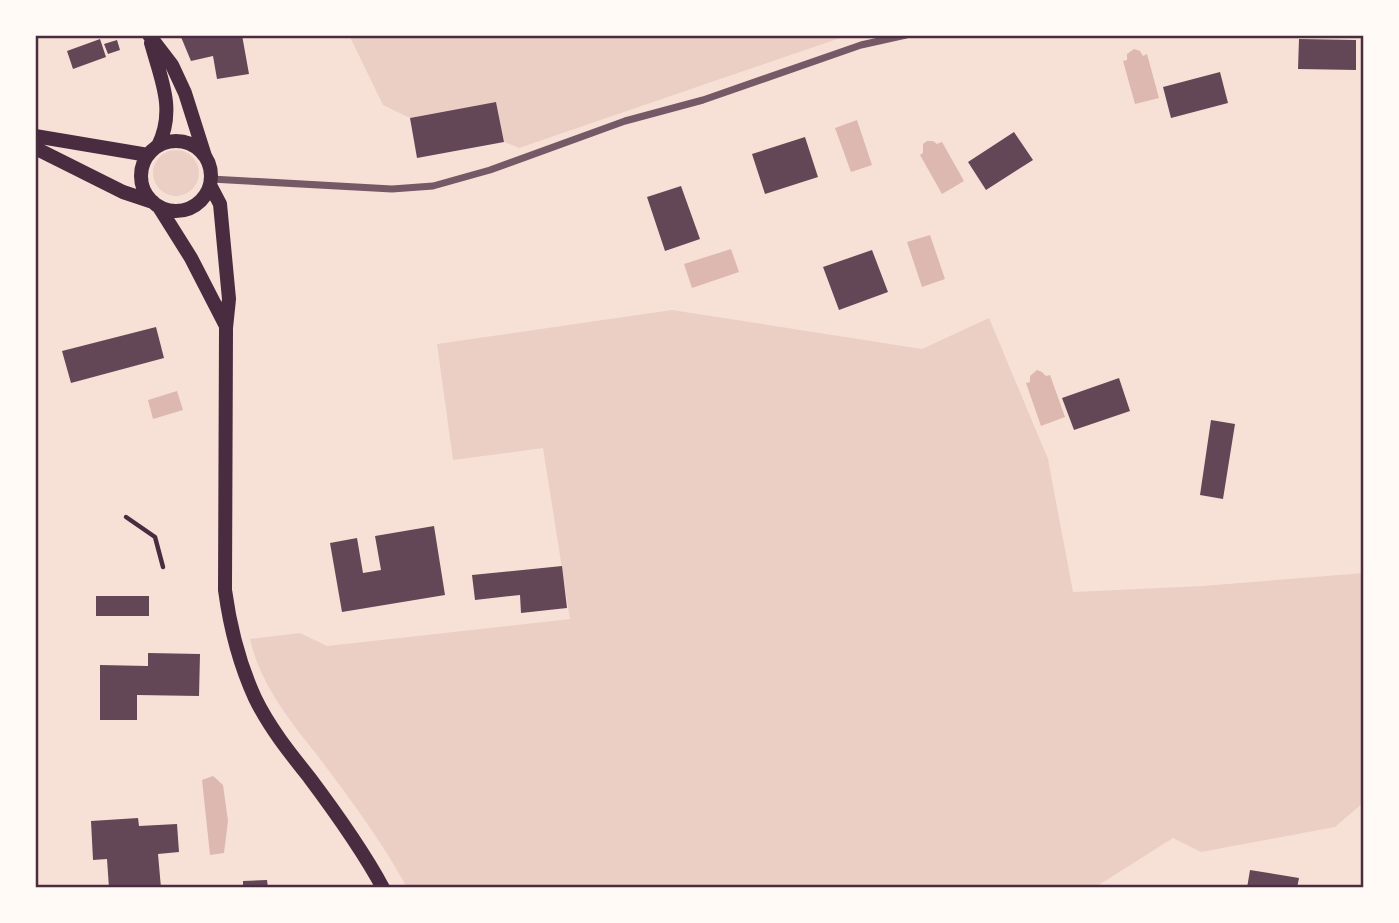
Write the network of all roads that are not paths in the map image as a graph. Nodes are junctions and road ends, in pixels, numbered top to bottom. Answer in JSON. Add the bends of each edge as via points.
{"nodes":[{"id":1,"x":148,"y":35,"type":"edge"},
{"id":2,"x":906,"y":35,"type":"edge"},
{"id":3,"x":35,"y":136,"type":"edge"},
{"id":4,"x":35,"y":148,"type":"edge"},
{"id":5,"x":153,"y":151,"type":"junction"},
{"id":6,"x":206,"y":158,"type":"junction"},
{"id":7,"x":211,"y":182,"type":"junction"},
{"id":8,"x":156,"y":204,"type":"junction"},
{"id":9,"x":226,"y":328,"type":"junction"},
{"id":10,"x":383,"y":888,"type":"edge"}],
"edges":[{"from":1,"to":5,"type":"main road","via":[[167,110],[166,130]]},
{"from":1,"to":6,"type":"main road","via":[[172,65]]},
{"from":2,"to":7,"type":"street","via":[[860,45],[433,186]]},
{"from":3,"to":5,"type":"main road"},
{"from":4,"to":8,"type":"main road"},
{"from":5,"to":6,"type":"main road","via":[[170,142],[184,142]]},
{"from":5,"to":8,"type":"main road","via":[[142,167],[141,180]]},
{"from":6,"to":7,"type":"main road"},
{"from":7,"to":8,"type":"main road","via":[[199,203],[190,208],[180,211]]},
{"from":7,"to":9,"type":"main road","via":[[220,204],[229,299]]},
{"from":8,"to":9,"type":"main road","via":[[195,265]]},
{"from":9,"to":10,"type":"main road","via":[[225,590],[241,666],[286,749],[363,850]]}]}
